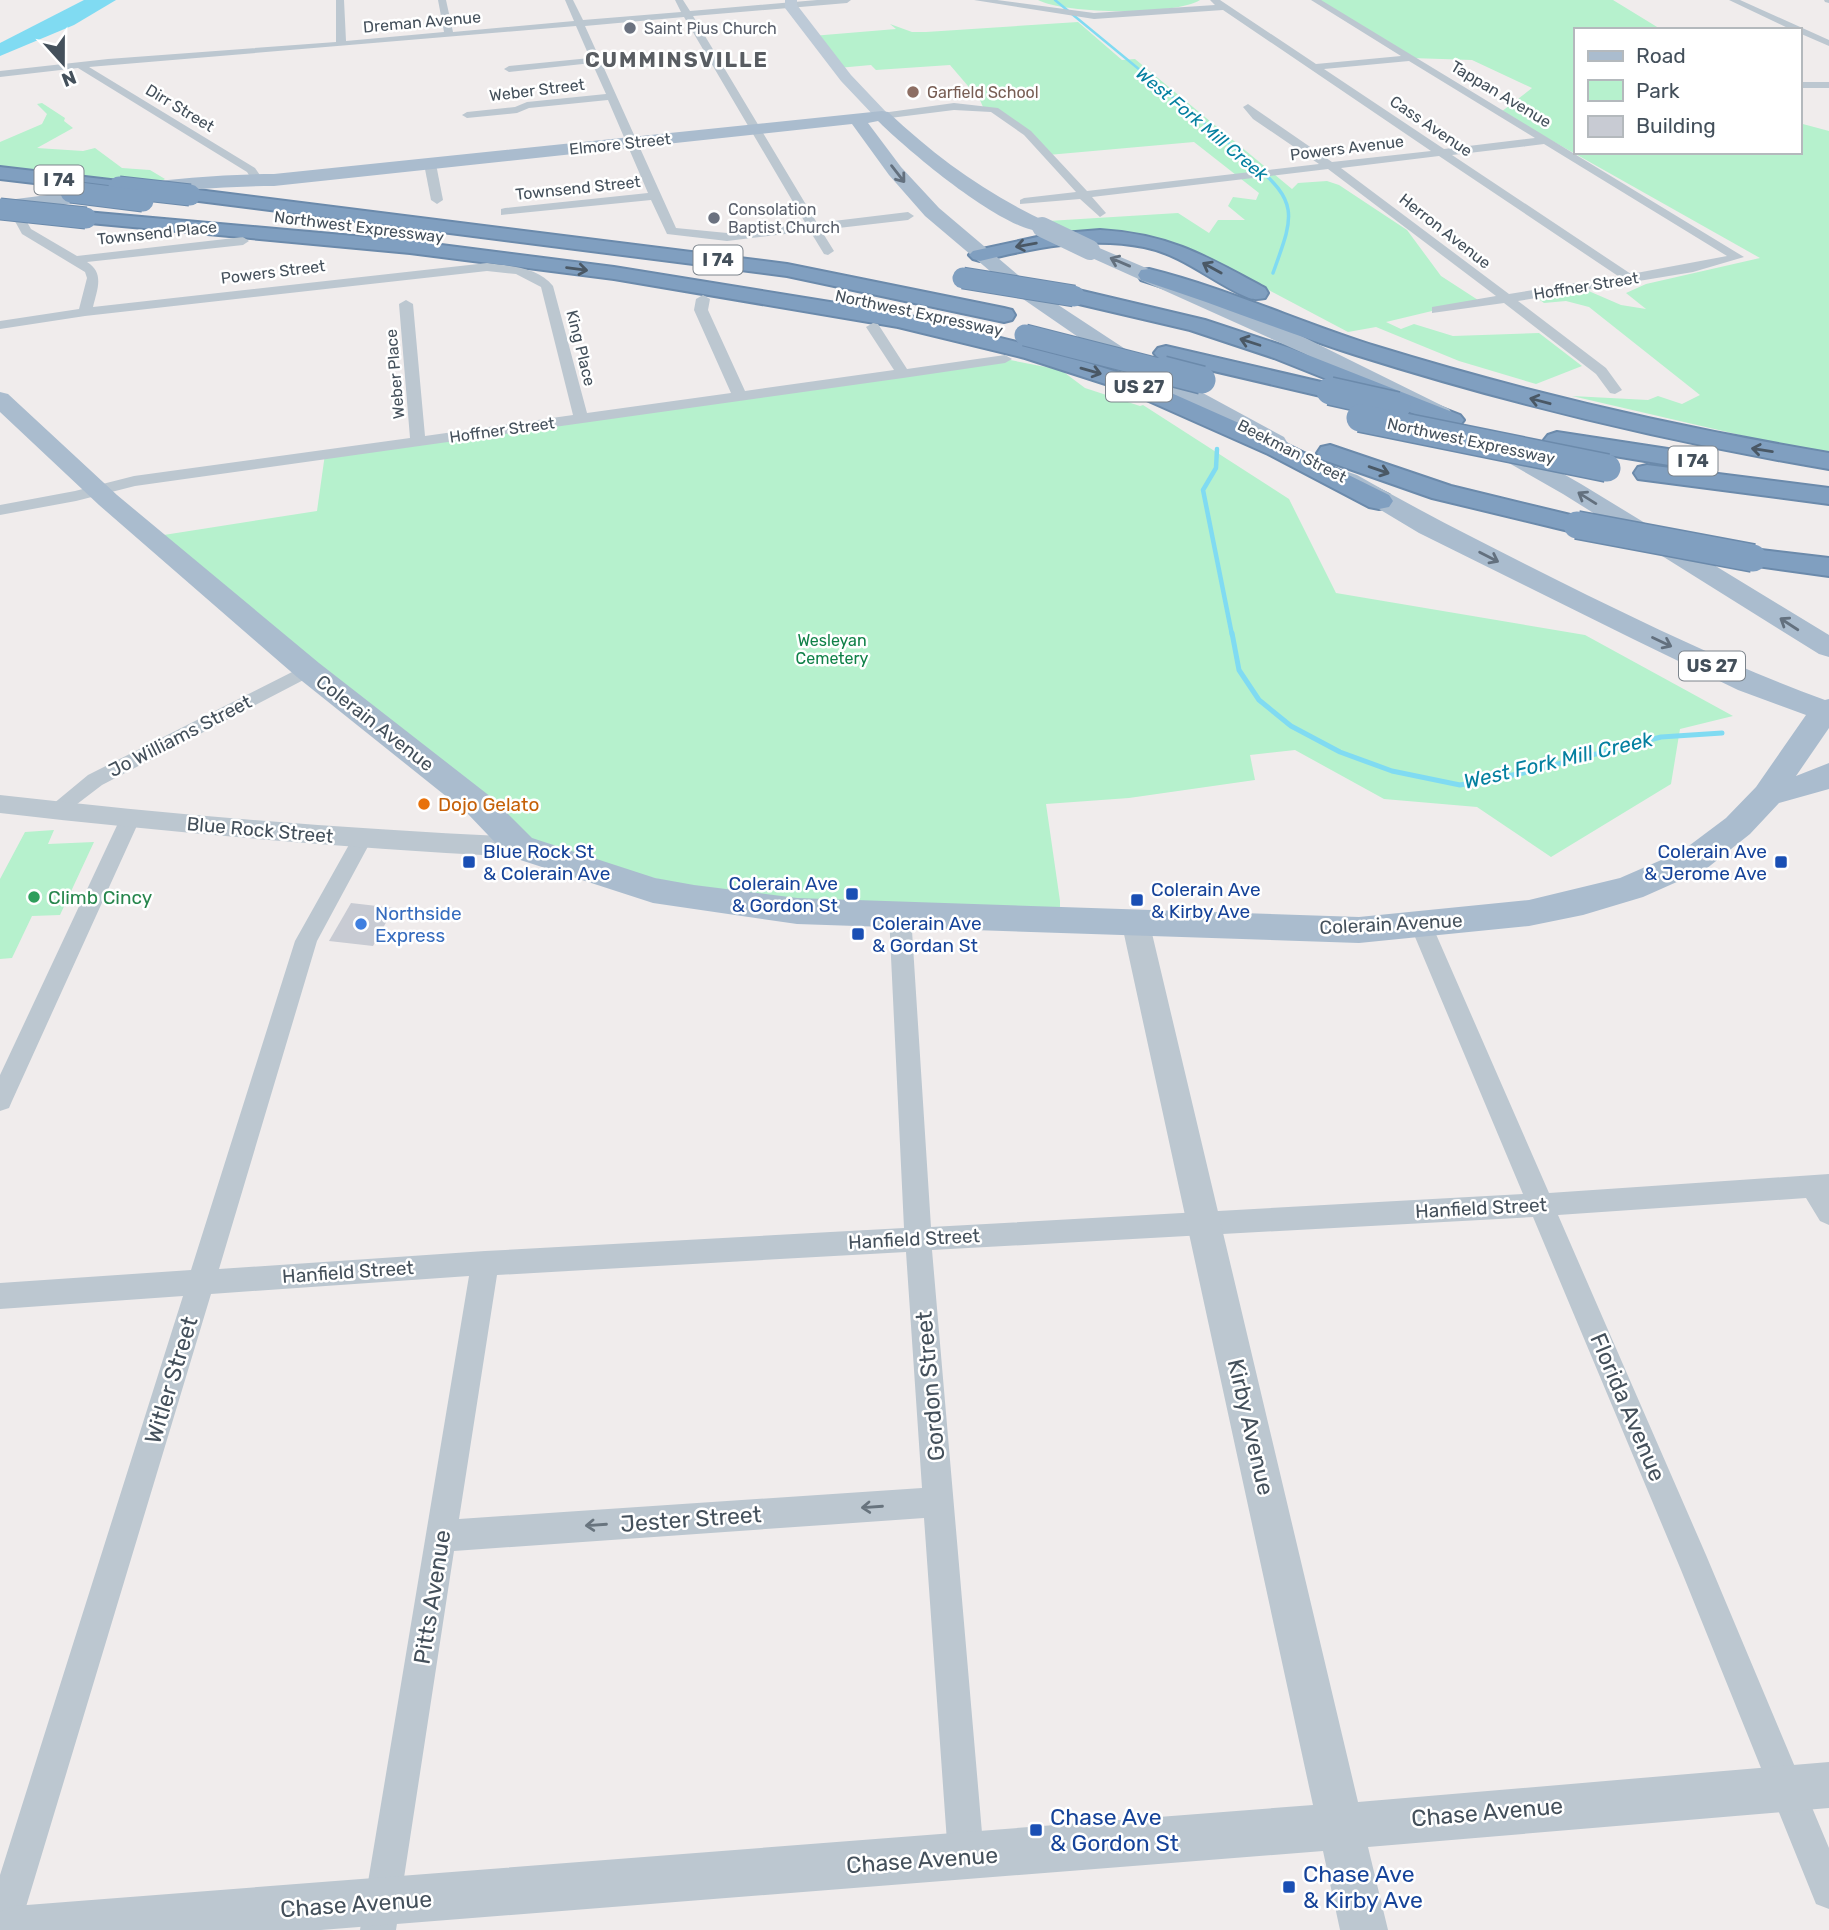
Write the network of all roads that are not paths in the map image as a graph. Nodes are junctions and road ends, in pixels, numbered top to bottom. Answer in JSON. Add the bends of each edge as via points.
{"nodes":[{"id":1,"x":340,"y":0,"type":"edge"},
{"id":2,"x":442,"y":0,"type":"edge"},
{"id":3,"x":569,"y":0,"type":"edge"},
{"id":4,"x":679,"y":0,"type":"edge"},
{"id":5,"x":847,"y":0,"type":"edge"},
{"id":6,"x":978,"y":0,"type":"edge"},
{"id":7,"x":1315,"y":0,"type":"edge"},
{"id":8,"x":1733,"y":0,"type":"edge"},
{"id":9,"x":790,"y":3,"type":"edge"},
{"id":10,"x":1219,"y":4,"type":"edge"},
{"id":11,"x":686,"y":16,"type":"junction"},
{"id":12,"x":580,"y":24,"type":"junction"},
{"id":13,"x":1794,"y":28,"type":"edge"},
{"id":14,"x":1801,"y":31,"type":"edge"},
{"id":15,"x":449,"y":35,"type":"junction"},
{"id":16,"x":341,"y":44,"type":"junction"},
{"id":17,"x":1829,"y":44,"type":"edge"},
{"id":18,"x":1812,"y":48,"type":"dead end"},
{"id":19,"x":1411,"y":58,"type":"junction"},
{"id":20,"x":596,"y":60,"type":"junction"},
{"id":21,"x":81,"y":66,"type":"junction"},
{"id":22,"x":1316,"y":68,"type":"junction"},
{"id":23,"x":509,"y":69,"type":"dead end"},
{"id":24,"x":0,"y":74,"type":"edge"},
{"id":25,"x":846,"y":78,"type":"junction"},
{"id":26,"x":1801,"y":85,"type":"edge"},
{"id":27,"x":1829,"y":85,"type":"edge"},
{"id":28,"x":611,"y":97,"type":"junction"},
{"id":29,"x":1248,"y":107,"type":"dead end"},
{"id":30,"x":467,"y":115,"type":"dead end"},
{"id":31,"x":882,"y":116,"type":"junction"},
{"id":32,"x":857,"y":119,"type":"junction"},
{"id":33,"x":756,"y":130,"type":"junction"},
{"id":34,"x":1548,"y":140,"type":"junction"},
{"id":35,"x":631,"y":143,"type":"junction"},
{"id":36,"x":1443,"y":153,"type":"junction"},
{"id":37,"x":430,"y":164,"type":"junction"},
{"id":38,"x":1329,"y":166,"type":"junction"},
{"id":39,"x":0,"y":173,"type":"edge"},
{"id":40,"x":258,"y":181,"type":"junction"},
{"id":41,"x":0,"y":184,"type":"edge"},
{"id":42,"x":1083,"y":195,"type":"junction"},
{"id":43,"x":654,"y":196,"type":"junction"},
{"id":44,"x":437,"y":200,"type":"dead end"},
{"id":45,"x":1024,"y":202,"type":"dead end"},
{"id":46,"x":4,"y":207,"type":"edge"},
{"id":47,"x":145,"y":207,"type":"junction"},
{"id":48,"x":505,"y":212,"type":"dead end"},
{"id":49,"x":1100,"y":213,"type":"dead end"},
{"id":50,"x":908,"y":216,"type":"dead end"},
{"id":51,"x":429,"y":223,"type":"junction"},
{"id":52,"x":815,"y":227,"type":"junction"},
{"id":53,"x":314,"y":239,"type":"junction"},
{"id":54,"x":243,"y":241,"type":"dead end"},
{"id":55,"x":828,"y":251,"type":"dead end"},
{"id":56,"x":980,"y":255,"type":"junction"},
{"id":57,"x":1735,"y":259,"type":"joint"},
{"id":58,"x":76,"y":260,"type":"junction"},
{"id":59,"x":896,"y":271,"type":"dead end"},
{"id":60,"x":936,"y":275,"type":"dead end"},
{"id":61,"x":1149,"y":275,"type":"junction"},
{"id":62,"x":1630,"y":279,"type":"junction"},
{"id":63,"x":547,"y":286,"type":"joint"},
{"id":64,"x":1507,"y":298,"type":"junction"},
{"id":65,"x":703,"y":299,"type":"dead end"},
{"id":66,"x":406,"y":304,"type":"dead end"},
{"id":67,"x":1437,"y":310,"type":"dead end"},
{"id":68,"x":85,"y":312,"type":"junction"},
{"id":69,"x":878,"y":322,"type":"junction"},
{"id":70,"x":0,"y":325,"type":"edge"},
{"id":71,"x":1005,"y":359,"type":"dead end"},
{"id":72,"x":1405,"y":361,"type":"junction"},
{"id":73,"x":903,"y":374,"type":"junction"},
{"id":74,"x":1158,"y":379,"type":"junction"},
{"id":75,"x":1615,"y":390,"type":"dead end"},
{"id":76,"x":740,"y":397,"type":"junction"},
{"id":77,"x":5,"y":409,"type":"edge"},
{"id":78,"x":581,"y":419,"type":"junction"},
{"id":79,"x":1451,"y":420,"type":"junction"},
{"id":80,"x":418,"y":441,"type":"junction"},
{"id":81,"x":1829,"y":461,"type":"edge"},
{"id":82,"x":1829,"y":476,"type":"edge"},
{"id":83,"x":97,"y":490,"type":"junction"},
{"id":84,"x":1829,"y":496,"type":"edge"},
{"id":85,"x":1379,"y":500,"type":"junction"},
{"id":86,"x":0,"y":510,"type":"edge"},
{"id":87,"x":1829,"y":567,"type":"edge"},
{"id":88,"x":1829,"y":648,"type":"edge"},
{"id":89,"x":308,"y":670,"type":"junction"},
{"id":90,"x":1828,"y":711,"type":"edge"},
{"id":91,"x":1829,"y":774,"type":"edge"},
{"id":92,"x":1768,"y":795,"type":"junction"},
{"id":93,"x":0,"y":804,"type":"edge"},
{"id":94,"x":57,"y":809,"type":"junction"},
{"id":95,"x":131,"y":819,"type":"junction"},
{"id":96,"x":362,"y":839,"type":"junction"},
{"id":97,"x":520,"y":847,"type":"junction"},
{"id":98,"x":900,"y":915,"type":"junction"},
{"id":99,"x":1136,"y":925,"type":"junction"},
{"id":100,"x":1421,"y":925,"type":"junction"},
{"id":101,"x":0,"y":1101,"type":"edge"},
{"id":102,"x":1821,"y":1186,"type":"edge"},
{"id":103,"x":1542,"y":1205,"type":"junction"},
{"id":104,"x":1829,"y":1213,"type":"edge"},
{"id":105,"x":1204,"y":1222,"type":"junction"},
{"id":106,"x":918,"y":1239,"type":"junction"},
{"id":107,"x":485,"y":1263,"type":"junction"},
{"id":108,"x":202,"y":1281,"type":"junction"},
{"id":109,"x":0,"y":1296,"type":"edge"},
{"id":110,"x":940,"y":1502,"type":"junction"},
{"id":111,"x":442,"y":1536,"type":"junction"},
{"id":112,"x":1807,"y":1787,"type":"edge"},
{"id":113,"x":1342,"y":1824,"type":"junction"},
{"id":114,"x":966,"y":1856,"type":"junction"},
{"id":115,"x":1829,"y":1891,"type":"edge"},
{"id":116,"x":380,"y":1916,"type":"edge"},
{"id":117,"x":1,"y":1930,"type":"edge"},
{"id":118,"x":14,"y":1930,"type":"edge"},
{"id":119,"x":1364,"y":1930,"type":"edge"}],
"edges":[{"from":1,"to":16,"type":"street"},
{"from":2,"to":15,"type":"street"},
{"from":3,"to":12,"type":"street"},
{"from":4,"to":11,"type":"street"},
{"from":5,"to":9,"type":"street","name":"Dreman Avenue"},
{"from":6,"to":10,"type":"street","via":[[1139,18]]},
{"from":7,"to":19,"type":"street","name":"Tappan Avenue"},
{"from":8,"to":13,"type":"street"},
{"from":9,"to":11,"type":"street","name":"Dreman Avenue"},
{"from":9,"to":25,"type":"main road","name":"Beekman Street"},
{"from":10,"to":22,"type":"street","name":"Cass Avenue"},
{"from":11,"to":12,"type":"street","name":"Dreman Avenue"},
{"from":11,"to":33,"type":"street"},
{"from":12,"to":15,"type":"street","name":"Dreman Avenue"},
{"from":12,"to":20,"type":"street"},
{"from":14,"to":17,"type":"street"},
{"from":15,"to":16,"type":"street","name":"Dreman Avenue"},
{"from":16,"to":21,"type":"street","name":"Dreman Avenue","via":[[235,48]]},
{"from":17,"to":18,"type":"street"},
{"from":19,"to":22,"type":"street"},
{"from":19,"to":34,"type":"street","name":"Tappan Avenue"},
{"from":20,"to":23,"type":"street"},
{"from":20,"to":28,"type":"street"},
{"from":21,"to":24,"type":"street","name":"Dreman Avenue"},
{"from":21,"to":40,"type":"street","name":"Dirr Street","via":[[251,170]]},
{"from":22,"to":36,"type":"street","name":"Cass Avenue"},
{"from":25,"to":31,"type":"main road","name":"Beekman Street"},
{"from":25,"to":32,"type":"main road","name":"Beekman Street","via":[[844,88]]},
{"from":26,"to":27,"type":"street"},
{"from":28,"to":30,"type":"street","name":"Weber Street"},
{"from":28,"to":35,"type":"street"},
{"from":29,"to":38,"type":"street","name":"Herron Avenue"},
{"from":31,"to":32,"type":"main road","name":"Elmore Street"},
{"from":31,"to":42,"type":"street","name":"Elmore Street","via":[[983,107],[1000,112],[1020,127]]},
{"from":61,"to":31,"type":"main road","name":"Beekman Street","one_way":true,"bridge":true,"via":[[987,201],[920,154]]},
{"from":32,"to":33,"type":"main road","name":"Elmore Street"},
{"from":32,"to":56,"type":"main road","name":"Beekman Street","one_way":true,"via":[[902,179]]},
{"from":33,"to":35,"type":"main road","name":"Elmore Street"},
{"from":33,"to":52,"type":"street"},
{"from":34,"to":36,"type":"street","name":"Powers Avenue"},
{"from":34,"to":57,"type":"street","name":"Tappan Avenue","via":[[1738,256]]},
{"from":35,"to":37,"type":"main road","name":"Elmore Street"},
{"from":35,"to":43,"type":"street"},
{"from":36,"to":38,"type":"street","name":"Powers Avenue"},
{"from":36,"to":62,"type":"street","name":"Cass Avenue"},
{"from":37,"to":40,"type":"main road","name":"Elmore Street"},
{"from":37,"to":44,"type":"street"},
{"from":38,"to":42,"type":"street","name":"Powers Avenue"},
{"from":38,"to":64,"type":"street","name":"Herron Avenue"},
{"from":39,"to":51,"type":"highway","name":"Northwest Expressway","number":"I 74","bridge":true},
{"from":40,"to":46,"type":"main road","name":"Elmore Street","via":[[238,187]]},
{"from":41,"to":47,"type":"highway","number":"I 74","bridge":true},
{"from":42,"to":45,"type":"street","name":"Powers Avenue"},
{"from":42,"to":49,"type":"street"},
{"from":43,"to":48,"type":"street","name":"Townsend Street"},
{"from":43,"to":52,"type":"street","via":[[671,231],[727,237]]},
{"from":46,"to":47,"type":"highway"},
{"from":46,"to":53,"type":"highway","bridge":true},
{"from":46,"to":58,"type":"street","via":[[26,231]]},
{"from":47,"to":53,"type":"highway"},
{"from":47,"to":84,"type":"highway","name":"Northwest Expressway","number":"I 74","bridge":true,"via":[[633,258],[785,283],[1025,335],[1360,418],[1607,468]]},
{"from":50,"to":52,"type":"street"},
{"from":51,"to":59,"type":"highway"},
{"from":51,"to":82,"type":"highway","name":"Northwest Expressway","number":"I 74","bridge":true,"via":[[787,270],[1004,314],[1557,440]]},
{"from":52,"to":55,"type":"street"},
{"from":53,"to":69,"type":"highway","one_way":true,"via":[[614,273]]},
{"from":54,"to":58,"type":"street","name":"Townsend Place"},
{"from":72,"to":56,"type":"highway","one_way":true,"via":[[1302,318],[1205,264],[1157,244],[1084,236]]},
{"from":56,"to":74,"type":"main road","name":"Beekman Street","via":[[1060,318]]},
{"from":57,"to":62,"type":"street","name":"Hoffner Street"},
{"from":58,"to":68,"type":"street","via":[[93,275]]},
{"from":79,"to":60,"type":"highway","one_way":true,"bridge":true,"via":[[1239,338],[1147,312]]},
{"from":61,"to":72,"type":"highway"},
{"from":61,"to":79,"type":"main road","name":"Beekman Street","via":[[1374,378]]},
{"from":62,"to":64,"type":"street","name":"Hoffner Street"},
{"from":63,"to":68,"type":"street","name":"Powers Street","via":[[519,271],[487,267]]},
{"from":63,"to":78,"type":"street","name":"King Place"},
{"from":64,"to":67,"type":"street","name":"Hoffner Street"},
{"from":64,"to":75,"type":"street","name":"Herron Avenue","via":[[1601,371]]},
{"from":65,"to":76,"type":"street","via":[[701,310]]},
{"from":66,"to":80,"type":"street","name":"Weber Place"},
{"from":68,"to":70,"type":"street","name":"Powers Street"},
{"from":69,"to":73,"type":"street"},
{"from":69,"to":85,"type":"highway","number":"US 27","one_way":true,"via":[[1033,353],[1133,385],[1240,431]]},
{"from":71,"to":73,"type":"street","name":"Hoffner Street"},
{"from":81,"to":72,"type":"highway","one_way":true,"via":[[1625,423]]},
{"from":73,"to":76,"type":"street","name":"Hoffner Street"},
{"from":74,"to":85,"type":"main road","name":"Beekman Street"},
{"from":74,"to":87,"type":"highway","one_way":true,"bridge":true,"via":[[1335,455],[1442,492],[1577,526]]},
{"from":76,"to":78,"type":"street","name":"Hoffner Street"},
{"from":77,"to":83,"type":"main road","name":"Colerain Avenue"},
{"from":78,"to":80,"type":"street","name":"Hoffner Street"},
{"from":88,"to":79,"type":"main road","name":"Beekman Street","one_way":true},
{"from":80,"to":83,"type":"street","name":"Hoffner Street"},
{"from":83,"to":86,"type":"street","name":"Hoffner Street"},
{"from":83,"to":89,"type":"main road","name":"Colerain Avenue"},
{"from":85,"to":90,"type":"main road","name":"Beekman Street","number":"US 27","one_way":true,"via":[[1749,683]]},
{"from":89,"to":94,"type":"street","name":"Jo Williams Street","via":[[95,780]]},
{"from":89,"to":97,"type":"main road","name":"Colerain Avenue","via":[[479,804]]},
{"from":90,"to":92,"type":"main road","name":"Colerain Avenue"},
{"from":91,"to":92,"type":"main road"},
{"from":92,"to":100,"type":"main road","name":"Colerain Avenue","via":[[1694,860],[1630,888],[1529,913]]},
{"from":93,"to":94,"type":"street","name":"Blue Rock Street"},
{"from":94,"to":95,"type":"street","name":"Blue Rock Street"},
{"from":95,"to":96,"type":"street","name":"Blue Rock Street"},
{"from":95,"to":101,"type":"street"},
{"from":96,"to":97,"type":"street","name":"Blue Rock Street"},
{"from":96,"to":108,"type":"street","name":"Witler Street","via":[[306,940]]},
{"from":97,"to":98,"type":"main road","name":"Colerain Avenue","via":[[653,890],[694,898],[797,911]]},
{"from":98,"to":99,"type":"main road","name":"Colerain Avenue"},
{"from":98,"to":106,"type":"street","name":"Gordon Street"},
{"from":99,"to":100,"type":"main road","name":"Colerain Avenue","via":[[1359,930]]},
{"from":99,"to":105,"type":"street","name":"Kirby Avenue"},
{"from":100,"to":103,"type":"street","name":"Florida Avenue"},
{"from":102,"to":103,"type":"street","name":"Hanfield Street"},
{"from":102,"to":104,"type":"street"},
{"from":103,"to":105,"type":"street","name":"Hanfield Street"},
{"from":103,"to":112,"type":"street","name":"Florida Avenue","via":[[1695,1566]]},
{"from":105,"to":106,"type":"street","name":"Hanfield Street"},
{"from":105,"to":113,"type":"street","name":"Kirby Avenue"},
{"from":106,"to":107,"type":"street","name":"Hanfield Street"},
{"from":106,"to":110,"type":"street","name":"Gordon Street"},
{"from":107,"to":108,"type":"street","name":"Hanfield Street"},
{"from":107,"to":111,"type":"street","name":"Pitts Avenue"},
{"from":108,"to":109,"type":"street","name":"Hanfield Street"},
{"from":108,"to":117,"type":"street","name":"Witler Street"},
{"from":110,"to":111,"type":"street","name":"Jester Street","one_way":true},
{"from":110,"to":114,"type":"street","name":"Gordon Street"},
{"from":111,"to":116,"type":"street","name":"Pitts Avenue"},
{"from":112,"to":113,"type":"street","name":"Chase Avenue"},
{"from":112,"to":115,"type":"street","name":"Florida Avenue"},
{"from":113,"to":114,"type":"street","name":"Chase Avenue"},
{"from":113,"to":119,"type":"street","name":"Kirby Avenue"},
{"from":114,"to":116,"type":"street","name":"Chase Avenue"},
{"from":116,"to":118,"type":"street","name":"Chase Avenue"}]}
